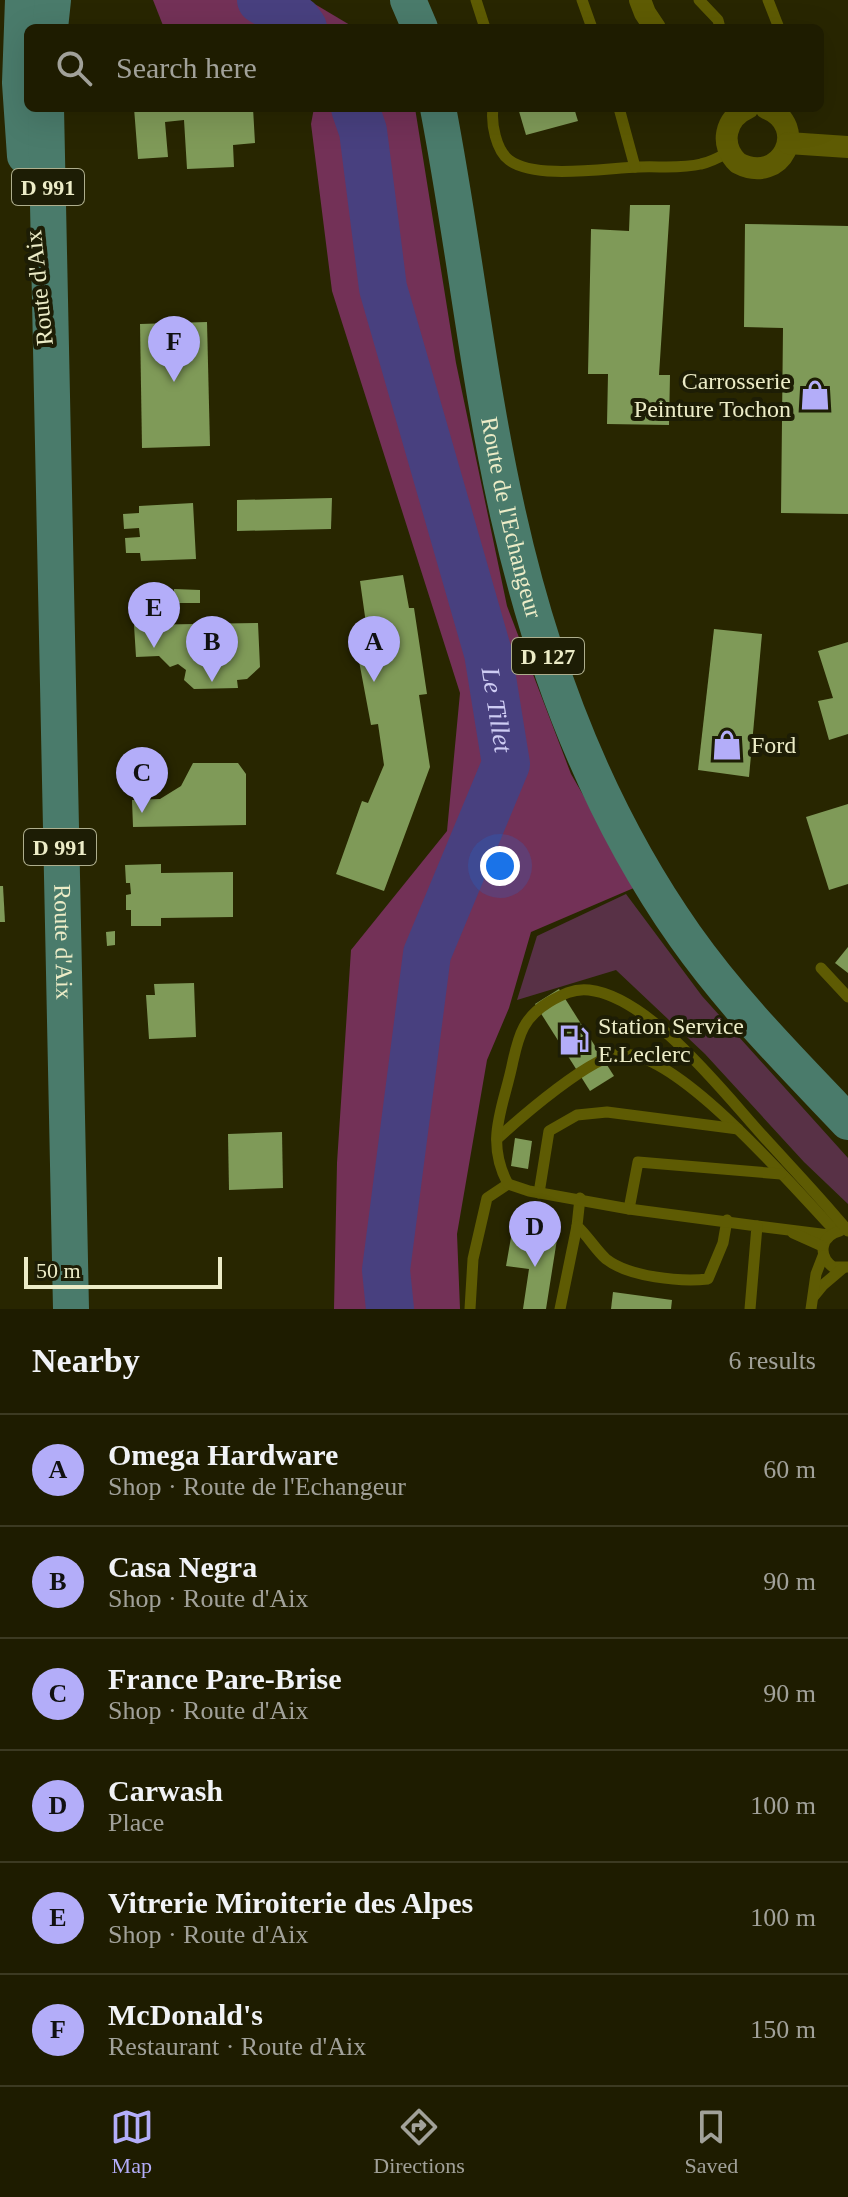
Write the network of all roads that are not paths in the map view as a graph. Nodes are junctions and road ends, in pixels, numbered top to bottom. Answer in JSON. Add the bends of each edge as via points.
{"nodes":[{"id":1,"x":23,"y":0,"type":"edge"},
{"id":2,"x":53,"y":0,"type":"edge"},
{"id":3,"x":408,"y":0,"type":"edge"},
{"id":4,"x":476,"y":0,"type":"edge"},
{"id":5,"x":582,"y":0,"type":"edge"},
{"id":6,"x":640,"y":0,"type":"edge"},
{"id":7,"x":699,"y":0,"type":"edge"},
{"id":8,"x":768,"y":0,"type":"edge"},
{"id":9,"x":50,"y":24,"type":"edge"},
{"id":10,"x":418,"y":24,"type":"edge"},
{"id":11,"x":484,"y":24,"type":"edge"},
{"id":12,"x":591,"y":24,"type":"edge"},
{"id":13,"x":652,"y":24,"type":"edge"},
{"id":14,"x":719,"y":24,"type":"edge"},
{"id":15,"x":777,"y":24,"type":"edge"},
{"id":16,"x":46,"y":112,"type":"edge"},
{"id":17,"x":439,"y":112,"type":"edge"},
{"id":18,"x":494,"y":112,"type":"edge"},
{"id":19,"x":620,"y":112,"type":"edge"},
{"id":20,"x":735,"y":112,"type":"edge"},
{"id":21,"x":773,"y":112,"type":"edge"},
{"id":22,"x":788,"y":143,"type":"junction"},
{"id":23,"x":848,"y":147,"type":"edge"},
{"id":24,"x":729,"y":152,"type":"junction"},
{"id":25,"x":635,"y":167,"type":"junction"},
{"id":26,"x":50,"y":385,"type":"junction"},
{"id":27,"x":821,"y":968,"type":"dead end"},
{"id":28,"x":848,"y":997,"type":"edge"},
{"id":29,"x":848,"y":1122,"type":"edge"},
{"id":30,"x":735,"y":1129,"type":"junction"},
{"id":31,"x":758,"y":1131,"type":"junction"},
{"id":32,"x":497,"y":1139,"type":"junction"},
{"id":33,"x":781,"y":1174,"type":"junction"},
{"id":34,"x":798,"y":1174,"type":"junction"},
{"id":35,"x":508,"y":1184,"type":"junction"},
{"id":36,"x":539,"y":1193,"type":"junction"},
{"id":37,"x":580,"y":1198,"type":"junction"},
{"id":38,"x":629,"y":1209,"type":"junction"},
{"id":39,"x":727,"y":1220,"type":"junction"},
{"id":40,"x":577,"y":1226,"type":"junction"},
{"id":41,"x":757,"y":1226,"type":"junction"},
{"id":42,"x":840,"y":1232,"type":"edge"},
{"id":43,"x":823,"y":1251,"type":"junction"},
{"id":44,"x":846,"y":1268,"type":"edge"},
{"id":45,"x":814,"y":1296,"type":"junction"},
{"id":46,"x":71,"y":1309,"type":"edge"},
{"id":47,"x":470,"y":1309,"type":"edge"},
{"id":48,"x":560,"y":1309,"type":"edge"},
{"id":49,"x":750,"y":1309,"type":"edge"},
{"id":50,"x":811,"y":1309,"type":"edge"}],
"edges":[{"from":1,"to":26,"type":"main road","name":"Route d'Aix","number":"D 991","via":[[20,105]]},
{"from":2,"to":9,"type":"main road"},
{"from":3,"to":10,"type":"main road"},
{"from":4,"to":11,"type":"lane"},
{"from":5,"to":12,"type":"lane"},
{"from":6,"to":13,"type":"street"},
{"from":7,"to":14,"type":"lane"},
{"from":8,"to":15,"type":"lane"},
{"from":16,"to":26,"type":"main road","name":"Route d'Aix","number":"D 991"},
{"from":17,"to":29,"type":"main road","name":"Route de l'Echangeur","number":"D 127","via":[[508,513],[535,616],[576,733],[617,824],[684,935],[738,1004]]},
{"from":18,"to":25,"type":"lane","via":[[498,145],[517,165],[548,170]]},
{"from":19,"to":25,"type":"lane"},
{"from":20,"to":24,"type":"street","via":[[726,138]]},
{"from":21,"to":22,"type":"street","via":[[785,123]]},
{"from":22,"to":23,"type":"street"},
{"from":22,"to":24,"type":"street","via":[[778,161],[765,168],[745,166]]},
{"from":24,"to":25,"type":"lane","via":[[699,165]]},
{"from":26,"to":46,"type":"main road","name":"Route d'Aix","number":"D 991"},
{"from":27,"to":28,"type":"lane"},
{"from":30,"to":31,"type":"lane"},
{"from":30,"to":32,"type":"lane","via":[[667,1069],[645,1057],[619,1053],[576,1074]]},
{"from":30,"to":33,"type":"lane"},
{"from":30,"to":36,"type":"lane","via":[[607,1112],[577,1115],[549,1131]]},
{"from":31,"to":32,"type":"lane","via":[[683,1047],[645,1015],[607,995],[574,990],[532,1012],[523,1027],[497,1116]]},
{"from":31,"to":34,"type":"lane"},
{"from":32,"to":35,"type":"lane","via":[[498,1166]]},
{"from":33,"to":34,"type":"lane"},
{"from":33,"to":38,"type":"lane","via":[[638,1162]]},
{"from":33,"to":42,"type":"lane"},
{"from":34,"to":42,"type":"lane"},
{"from":35,"to":36,"type":"lane"},
{"from":35,"to":47,"type":"lane","via":[[487,1198],[473,1259]]},
{"from":36,"to":37,"type":"lane"},
{"from":37,"to":38,"type":"lane"},
{"from":37,"to":40,"type":"lane"},
{"from":38,"to":39,"type":"lane"},
{"from":39,"to":40,"type":"lane","via":[[708,1279],[692,1281],[617,1267]]},
{"from":39,"to":41,"type":"lane"},
{"from":40,"to":48,"type":"lane"},
{"from":41,"to":42,"type":"lane"},
{"from":41,"to":43,"type":"lane","via":[[788,1232]]},
{"from":41,"to":49,"type":"lane"},
{"from":42,"to":43,"type":"lane"},
{"from":43,"to":44,"type":"lane","via":[[833,1267]]},
{"from":43,"to":45,"type":"lane"},
{"from":44,"to":45,"type":"lane"},
{"from":45,"to":50,"type":"lane"}]}
